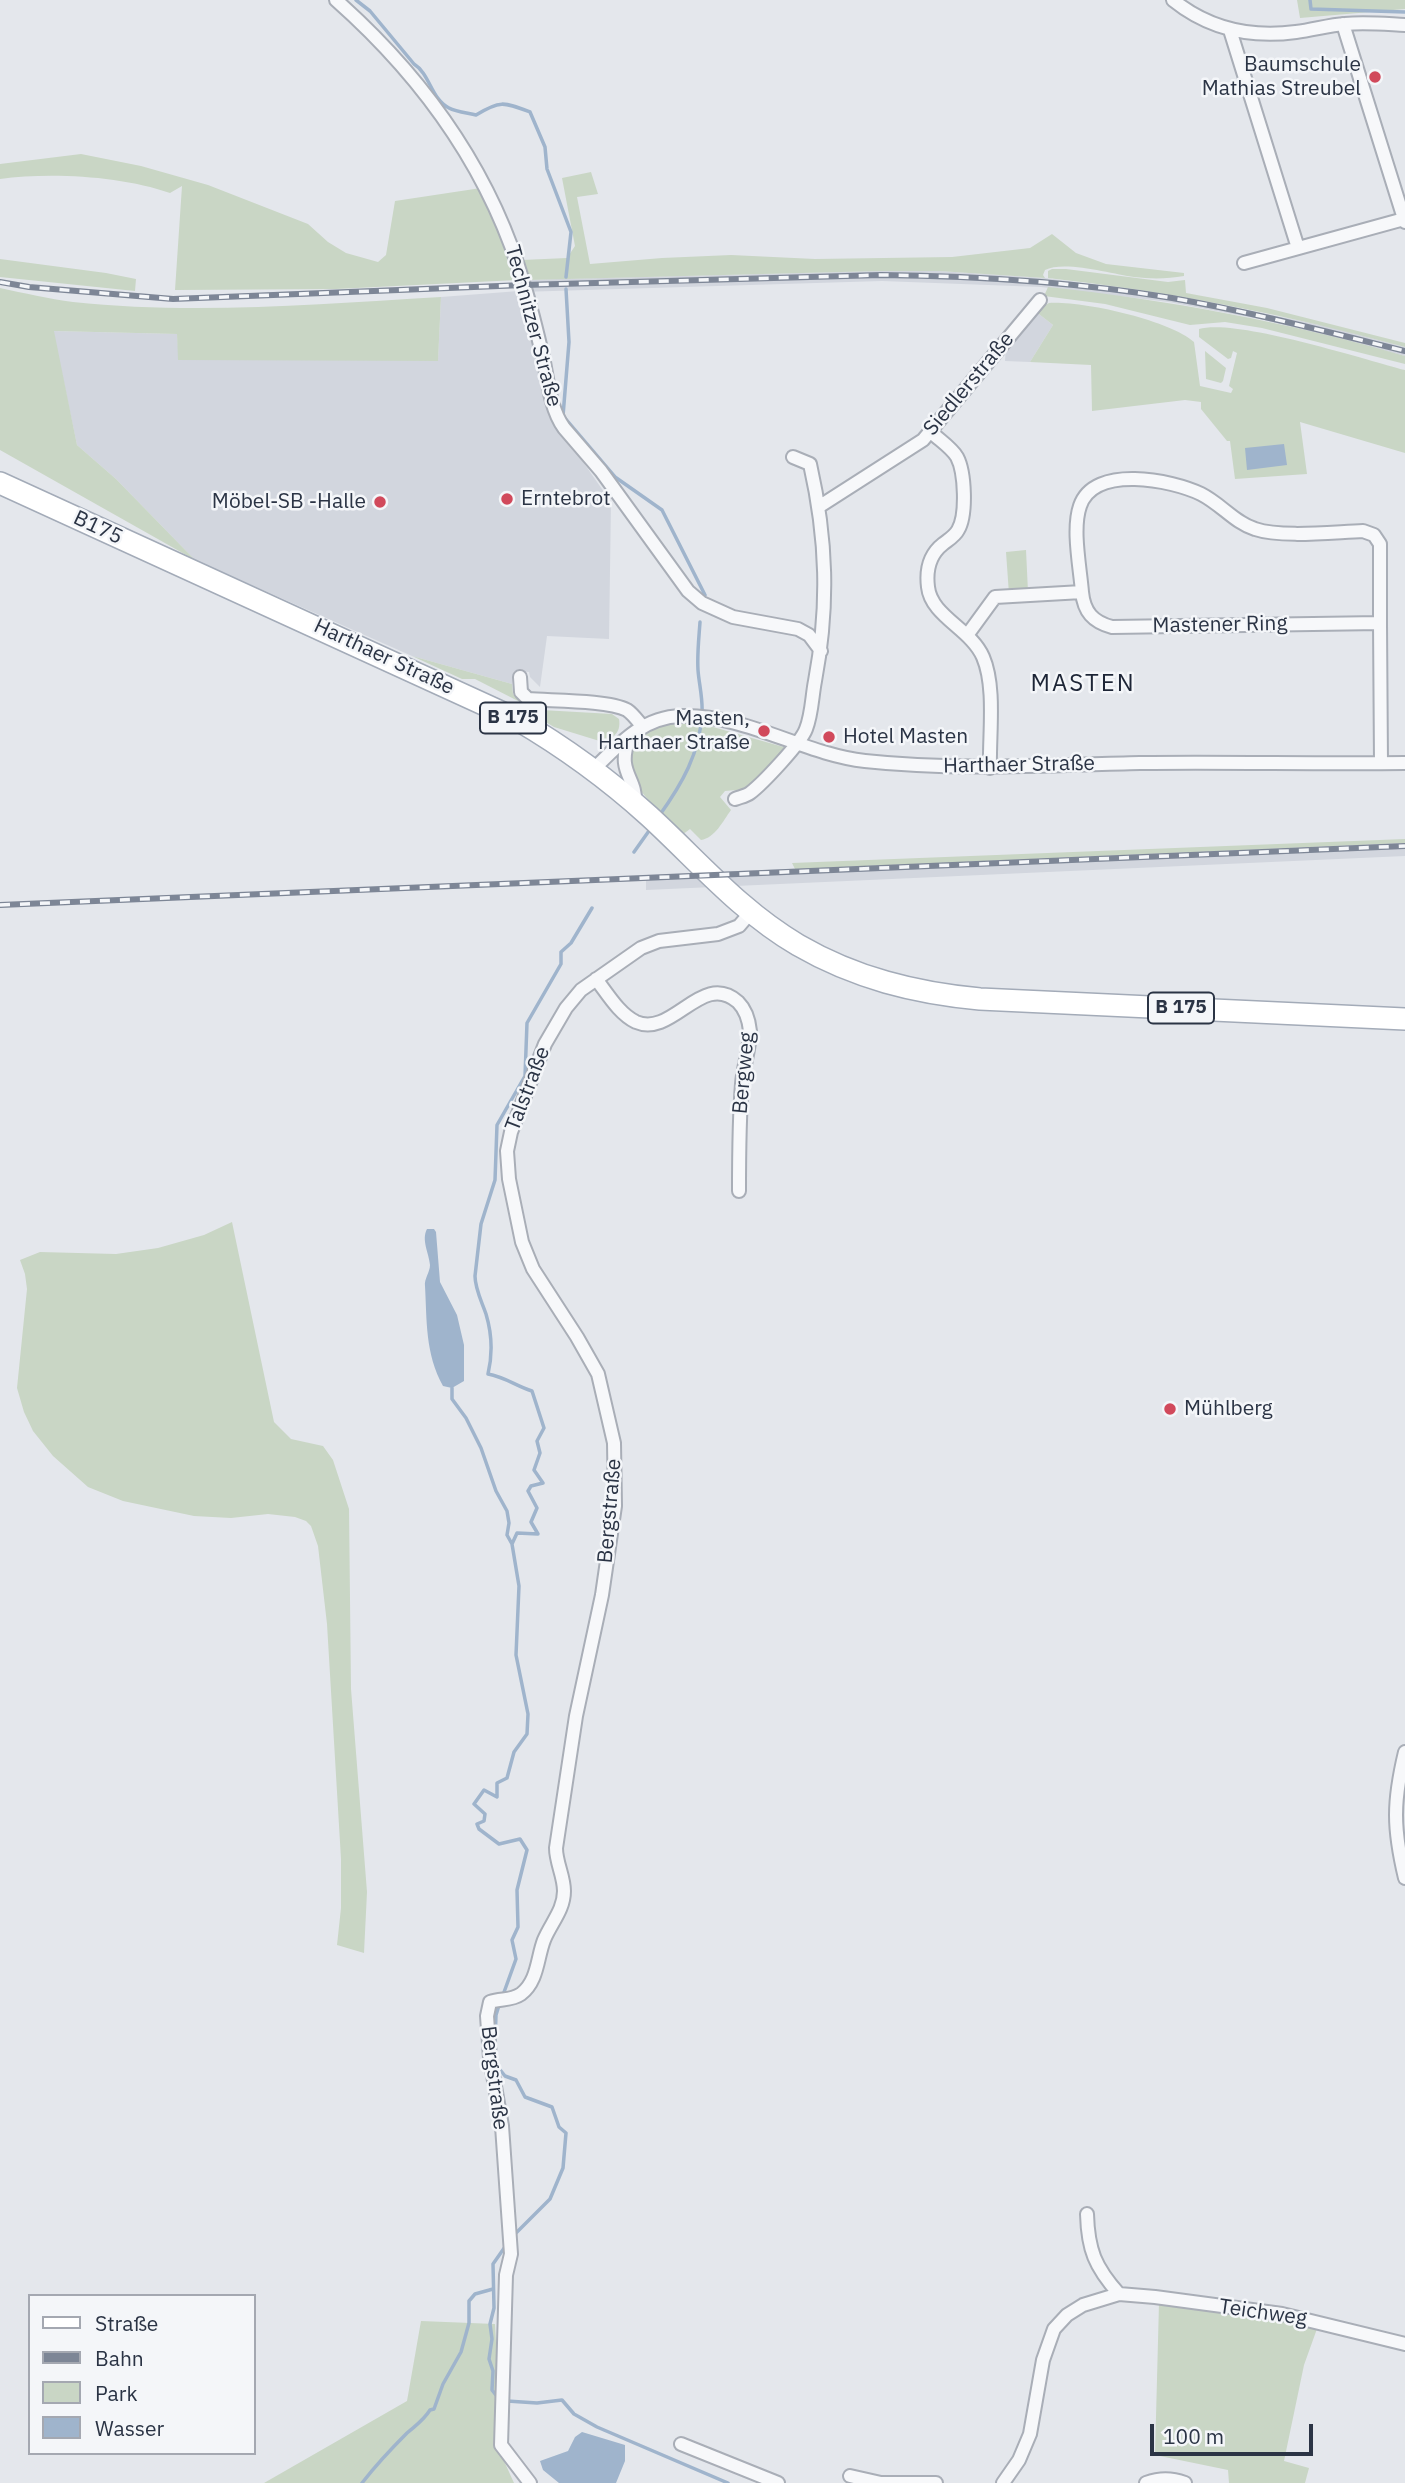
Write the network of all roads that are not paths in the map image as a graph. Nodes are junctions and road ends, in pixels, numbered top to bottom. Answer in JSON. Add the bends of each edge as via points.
{"nodes":[{"id":1,"x":336,"y":0,"type":"edge"},
{"id":2,"x":1173,"y":0,"type":"edge"},
{"id":3,"x":1343,"y":24,"type":"junction"},
{"id":4,"x":1405,"y":25,"type":"edge"},
{"id":5,"x":1230,"y":30,"type":"junction"},
{"id":6,"x":1405,"y":220,"type":"edge"},
{"id":7,"x":1298,"y":248,"type":"junction"},
{"id":8,"x":1244,"y":263,"type":"dead end"},
{"id":9,"x":1040,"y":300,"type":"dead end"},
{"id":10,"x":930,"y":431,"type":"junction"},
{"id":11,"x":793,"y":457,"type":"dead end"},
{"id":12,"x":0,"y":483,"type":"edge"},
{"id":13,"x":820,"y":506,"type":"junction"},
{"id":14,"x":167,"y":559,"type":"joint"},
{"id":15,"x":1082,"y":592,"type":"junction"},
{"id":16,"x":1380,"y":623,"type":"junction"},
{"id":17,"x":968,"y":634,"type":"junction"},
{"id":18,"x":821,"y":651,"type":"junction"},
{"id":19,"x":520,"y":677,"type":"dead end"},
{"id":20,"x":642,"y":726,"type":"junction"},
{"id":21,"x":630,"y":734,"type":"junction"},
{"id":22,"x":797,"y":743,"type":"junction"},
{"id":23,"x":1381,"y":763,"type":"junction"},
{"id":24,"x":1405,"y":763,"type":"edge"},
{"id":25,"x":990,"y":768,"type":"junction"},
{"id":26,"x":594,"y":769,"type":"junction"},
{"id":27,"x":735,"y":799,"type":"dead end"},
{"id":28,"x":648,"y":816,"type":"junction"},
{"id":29,"x":751,"y":912,"type":"junction"},
{"id":30,"x":596,"y":979,"type":"junction"},
{"id":31,"x":1405,"y":1019,"type":"edge"},
{"id":32,"x":739,"y":1191,"type":"dead end"},
{"id":33,"x":607,"y":1410,"type":"joint"},
{"id":34,"x":1405,"y":1752,"type":"edge"},
{"id":35,"x":1405,"y":1878,"type":"edge"},
{"id":36,"x":1087,"y":2214,"type":"dead end"},
{"id":37,"x":1119,"y":2294,"type":"junction"},
{"id":38,"x":1405,"y":2344,"type":"edge"},
{"id":39,"x":681,"y":2444,"type":"dead end"},
{"id":40,"x":850,"y":2476,"type":"dead end"},
{"id":41,"x":530,"y":2483,"type":"edge"},
{"id":42,"x":778,"y":2483,"type":"edge"},
{"id":43,"x":936,"y":2483,"type":"edge"},
{"id":44,"x":1003,"y":2483,"type":"edge"},
{"id":45,"x":1146,"y":2483,"type":"edge"},
{"id":46,"x":1185,"y":2483,"type":"edge"}],
"edges":[{"from":1,"to":18,"type":"street","name":"Technitzer Straße","via":[[400,63],[468,153],[505,227],[564,428],[688,591],[733,617],[798,629]]},
{"from":2,"to":5,"type":"street","via":[[1203,20]]},
{"from":3,"to":4,"type":"street"},
{"from":3,"to":5,"type":"street","via":[[1280,33]]},
{"from":3,"to":6,"type":"street"},
{"from":5,"to":7,"type":"street"},
{"from":6,"to":7,"type":"street"},
{"from":7,"to":8,"type":"street"},
{"from":9,"to":10,"type":"street","name":"Siedlerstraße"},
{"from":10,"to":13,"type":"street","name":"Siedlerstraße","via":[[915,446]]},
{"from":10,"to":17,"type":"street","via":[[961,467],[964,506],[958,530],[930,559],[928,590],[940,610]]},
{"from":11,"to":13,"type":"street","via":[[810,464]]},
{"from":12,"to":14,"type":"main road","name":"B175","number":"B 175"},
{"from":13,"to":18,"type":"street","via":[[826,576]]},
{"from":14,"to":26,"type":"main road","name":"Harthaer Straße","number":"B 175","via":[[489,705]]},
{"from":15,"to":16,"type":"street","name":"Mastener Ring","via":[[1090,616],[1112,626]]},
{"from":15,"to":16,"type":"street","name":"Mastener Ring","via":[[1076,521],[1084,497],[1111,482],[1150,479],[1205,496],[1254,529],[1374,535],[1380,544]]},
{"from":15,"to":17,"type":"street","via":[[995,597]]},
{"from":16,"to":23,"type":"street","name":"Mastener Ring"},
{"from":17,"to":25,"type":"street","via":[[984,658],[989,676]]},
{"from":18,"to":22,"type":"street","via":[[806,729]]},
{"from":19,"to":20,"type":"street","via":[[521,692],[528,699],[610,705],[625,709]]},
{"from":20,"to":21,"type":"street","name":"Harthaer Straße"},
{"from":20,"to":22,"type":"street","name":"Harthaer Straße","via":[[666,717],[702,717]]},
{"from":21,"to":26,"type":"street","name":"Harthaer Straße"},
{"from":21,"to":28,"type":"street","via":[[623,761]]},
{"from":22,"to":25,"type":"street","name":"Harthaer Straße","via":[[865,761]]},
{"from":22,"to":27,"type":"street","via":[[750,793]]},
{"from":23,"to":24,"type":"street","name":"Harthaer Straße"},
{"from":23,"to":25,"type":"street","name":"Harthaer Straße"},
{"from":26,"to":28,"type":"main road","name":"Harthaer Straße","number":"B 175"},
{"from":28,"to":29,"type":"main road","name":"Harthaer Straße","number":"B 175"},
{"from":29,"to":30,"type":"street","name":"Talstraße","via":[[739,926],[718,934],[659,941],[641,948]]},
{"from":29,"to":31,"type":"main road","number":"B 175","via":[[797,944],[849,970],[930,993],[1003,1001]]},
{"from":30,"to":32,"type":"street","name":"Bergweg","via":[[623,1012],[642,1024],[663,1022],[710,994],[730,997],[745,1011],[750,1032],[740,1104]]},
{"from":30,"to":33,"type":"street","name":"Talstraße","via":[[581,990],[552,1029],[507,1151],[522,1242],[533,1269],[598,1374]]},
{"from":33,"to":41,"type":"street","name":"Bergstraße","via":[[614,1443],[615,1506],[556,1848],[562,1905],[543,1943],[533,1979],[523,1993],[490,2002],[487,2016],[502,2126],[511,2254],[505,2288],[501,2445]]},
{"from":34,"to":35,"type":"street","via":[[1394,1808]]},
{"from":36,"to":37,"type":"street","via":[[1096,2265]]},
{"from":37,"to":38,"type":"street","name":"Teichweg","via":[[1282,2314]]},
{"from":37,"to":44,"type":"street","name":"Teichweg","via":[[1083,2305],[1054,2329],[1043,2360],[1030,2434]]},
{"from":39,"to":42,"type":"street"},
{"from":40,"to":43,"type":"street","via":[[881,2483]]},
{"from":45,"to":46,"type":"street","via":[[1157,2479]]}]}
